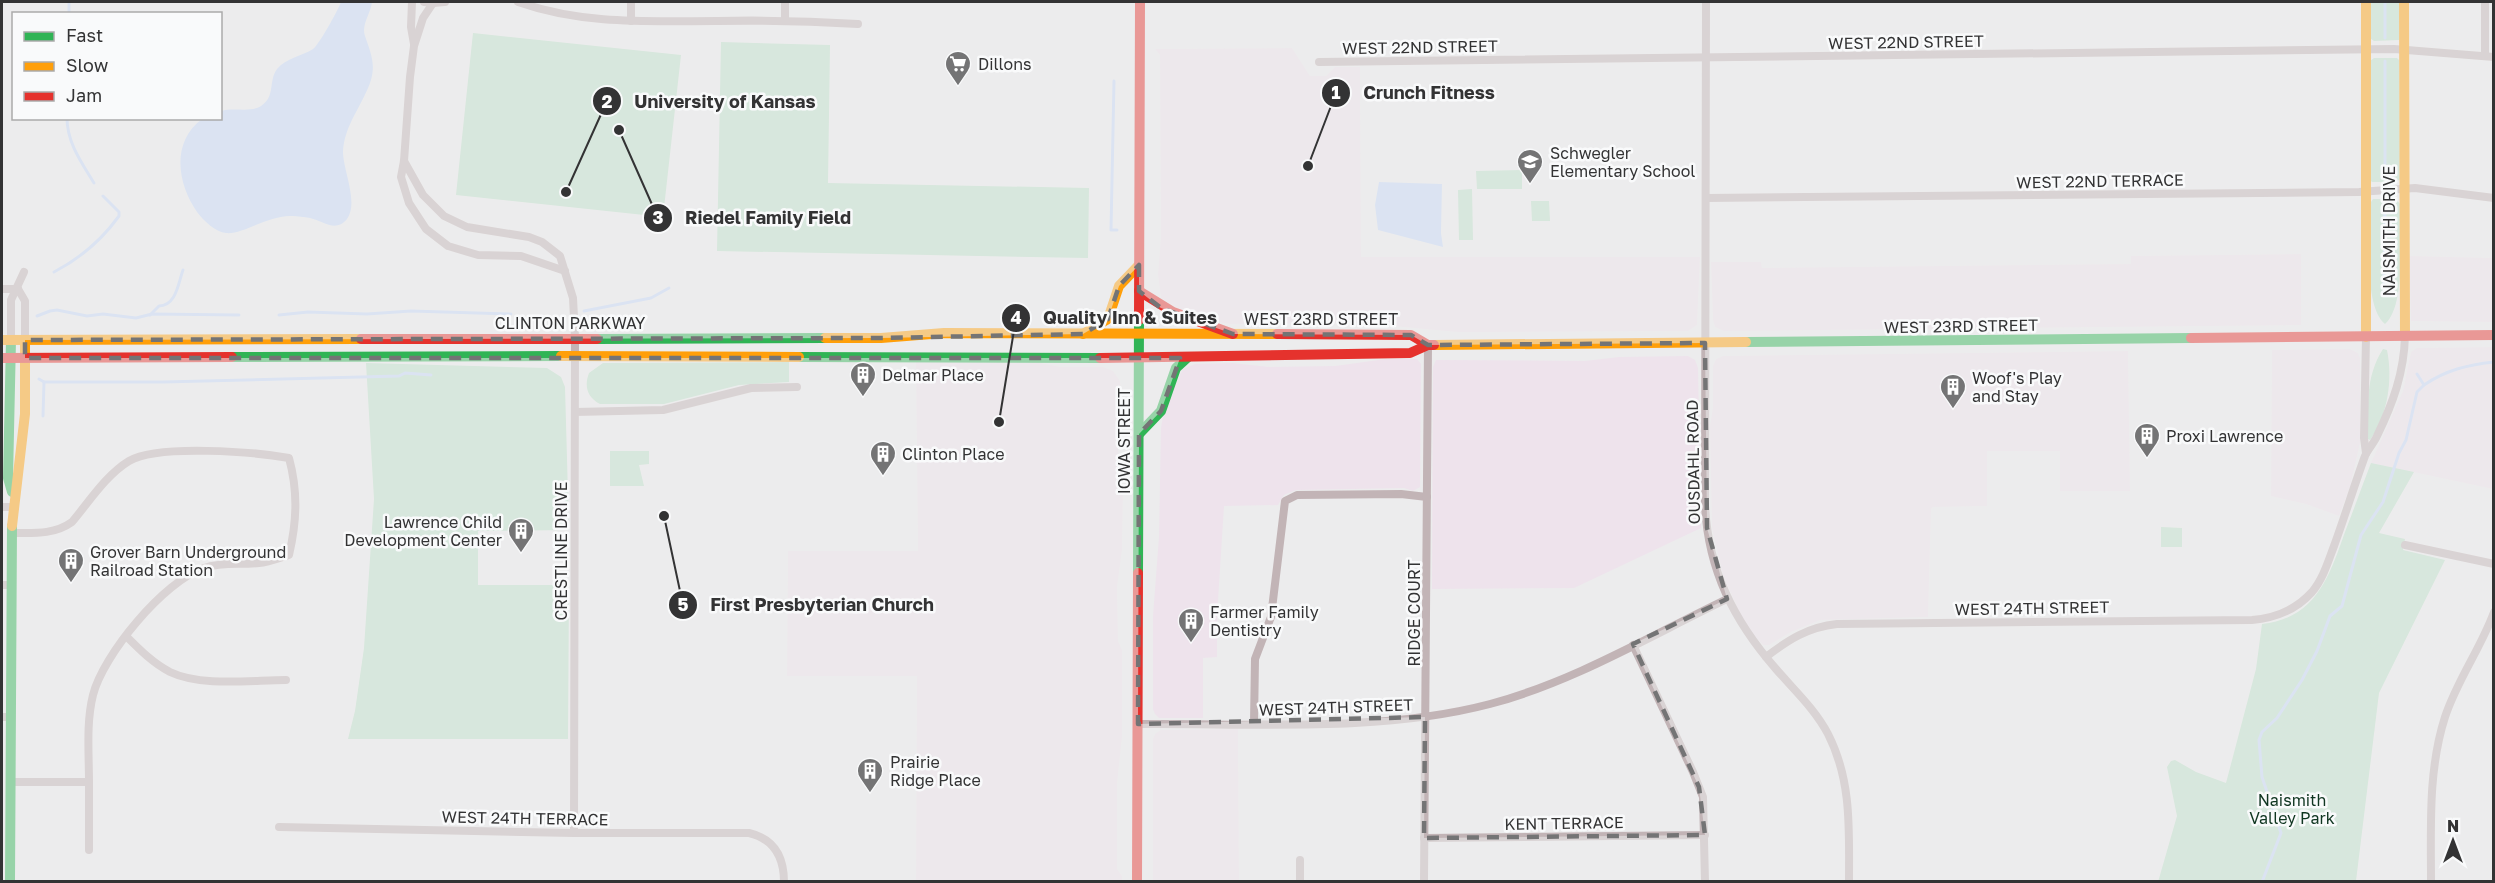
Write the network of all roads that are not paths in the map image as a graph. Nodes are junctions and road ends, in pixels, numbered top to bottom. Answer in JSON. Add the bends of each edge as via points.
{"nodes":[{"id":1,"x":412,"y":2,"type":"edge"},
{"id":2,"x":424,"y":2,"type":"edge"},
{"id":3,"x":445,"y":2,"type":"edge"},
{"id":4,"x":518,"y":2,"type":"edge"},
{"id":5,"x":631,"y":2,"type":"edge"},
{"id":6,"x":785,"y":2,"type":"edge"},
{"id":7,"x":1140,"y":2,"type":"edge"},
{"id":8,"x":1706,"y":2,"type":"edge"},
{"id":9,"x":2366,"y":2,"type":"edge"},
{"id":10,"x":2404,"y":2,"type":"edge"},
{"id":11,"x":2485,"y":2,"type":"edge"},
{"id":12,"x":433,"y":3,"type":"junction"},
{"id":13,"x":785,"y":20,"type":"junction"},
{"id":14,"x":631,"y":21,"type":"junction"},
{"id":15,"x":858,"y":24,"type":"dead end"},
{"id":16,"x":414,"y":46,"type":"junction"},
{"id":17,"x":2366,"y":50,"type":"junction"},
{"id":18,"x":2404,"y":50,"type":"junction"},
{"id":19,"x":2489,"y":57,"type":"edge"},
{"id":20,"x":1706,"y":58,"type":"junction"},
{"id":21,"x":1319,"y":62,"type":"dead end"},
{"id":22,"x":404,"y":160,"type":"junction"},
{"id":23,"x":2404,"y":190,"type":"junction"},
{"id":24,"x":2365,"y":191,"type":"junction"},
{"id":25,"x":1706,"y":198,"type":"junction"},
{"id":26,"x":2493,"y":198,"type":"edge"},
{"id":27,"x":1139,"y":265,"type":"junction"},
{"id":28,"x":565,"y":271,"type":"junction"},
{"id":29,"x":24,"y":272,"type":"dead end"},
{"id":30,"x":2,"y":289,"type":"edge"},
{"id":31,"x":18,"y":289,"type":"junction"},
{"id":32,"x":1139,"y":291,"type":"junction"},
{"id":33,"x":1139,"y":333,"type":"junction"},
{"id":34,"x":1083,"y":334,"type":"junction"},
{"id":35,"x":1233,"y":334,"type":"junction"},
{"id":36,"x":2493,"y":335,"type":"edge"},
{"id":37,"x":2366,"y":336,"type":"junction"},
{"id":38,"x":2404,"y":336,"type":"junction"},
{"id":39,"x":575,"y":337,"type":"junction"},
{"id":40,"x":6,"y":340,"type":"edge"},
{"id":41,"x":25,"y":340,"type":"junction"},
{"id":42,"x":1705,"y":343,"type":"junction"},
{"id":43,"x":1428,"y":345,"type":"junction"},
{"id":44,"x":575,"y":356,"type":"junction"},
{"id":45,"x":1139,"y":357,"type":"junction"},
{"id":46,"x":1188,"y":357,"type":"junction"},
{"id":47,"x":6,"y":358,"type":"edge"},
{"id":48,"x":25,"y":358,"type":"junction"},
{"id":49,"x":797,"y":387,"type":"dead end"},
{"id":50,"x":575,"y":412,"type":"junction"},
{"id":51,"x":1139,"y":434,"type":"junction"},
{"id":52,"x":2366,"y":453,"type":"junction"},
{"id":53,"x":1427,"y":497,"type":"junction"},
{"id":54,"x":9,"y":503,"type":"edge"},
{"id":55,"x":12,"y":533,"type":"junction"},
{"id":56,"x":2405,"y":545,"type":"dead end"},
{"id":57,"x":2493,"y":564,"type":"edge"},
{"id":58,"x":6,"y":585,"type":"edge"},
{"id":59,"x":1727,"y":599,"type":"junction"},
{"id":60,"x":2302,"y":601,"type":"joint"},
{"id":61,"x":2493,"y":612,"type":"edge"},
{"id":62,"x":127,"y":637,"type":"junction"},
{"id":63,"x":1633,"y":645,"type":"junction"},
{"id":64,"x":1766,"y":657,"type":"junction"},
{"id":65,"x":286,"y":680,"type":"dead end"},
{"id":66,"x":1426,"y":716,"type":"junction"},
{"id":67,"x":6,"y":717,"type":"edge"},
{"id":68,"x":1254,"y":723,"type":"junction"},
{"id":69,"x":1138,"y":724,"type":"junction"},
{"id":70,"x":11,"y":782,"type":"junction"},
{"id":71,"x":89,"y":782,"type":"junction"},
{"id":72,"x":279,"y":828,"type":"dead end"},
{"id":73,"x":574,"y":833,"type":"junction"},
{"id":74,"x":1705,"y":835,"type":"junction"},
{"id":75,"x":1424,"y":838,"type":"junction"},
{"id":76,"x":6,"y":849,"type":"edge"},
{"id":77,"x":89,"y":850,"type":"dead end"},
{"id":78,"x":1300,"y":860,"type":"dead end"},
{"id":79,"x":10,"y":882,"type":"edge"},
{"id":80,"x":784,"y":882,"type":"edge"},
{"id":81,"x":1137,"y":882,"type":"edge"},
{"id":82,"x":1300,"y":882,"type":"edge"},
{"id":83,"x":1424,"y":882,"type":"edge"},
{"id":84,"x":1705,"y":882,"type":"edge"},
{"id":85,"x":1849,"y":882,"type":"edge"},
{"id":86,"x":2431,"y":882,"type":"edge"}],
"edges":[{"from":1,"to":16,"type":"street"},
{"from":2,"to":12,"type":"street"},
{"from":3,"to":12,"type":"street"},
{"from":4,"to":14,"type":"street","via":[[581,19]]},
{"from":5,"to":14,"type":"street"},
{"from":6,"to":13,"type":"street"},
{"from":7,"to":27,"type":"main road","name":"IOWA STREET"},
{"from":8,"to":20,"type":"street","name":"OUSDAHL ROAD"},
{"from":9,"to":17,"type":"main road","name":"NAISMITH DRIVE"},
{"from":10,"to":18,"type":"main road","name":"NAISMITH DRIVE"},
{"from":11,"to":19,"type":"street"},
{"from":12,"to":16,"type":"street","via":[[423,18]]},
{"from":13,"to":14,"type":"street"},
{"from":13,"to":15,"type":"street"},
{"from":16,"to":22,"type":"street"},
{"from":17,"to":18,"type":"street","name":"WEST 22ND STREET"},
{"from":17,"to":20,"type":"street","name":"WEST 22ND STREET"},
{"from":17,"to":24,"type":"main road","name":"NAISMITH DRIVE"},
{"from":18,"to":19,"type":"street","name":"WEST 22ND STREET"},
{"from":18,"to":23,"type":"main road","name":"NAISMITH DRIVE"},
{"from":20,"to":21,"type":"street","name":"WEST 22ND STREET"},
{"from":20,"to":25,"type":"street","name":"OUSDAHL ROAD"},
{"from":22,"to":28,"type":"street","name":"CRESTLINE DRIVE","via":[[423,195],[444,216],[467,227],[542,242],[560,256]]},
{"from":22,"to":28,"type":"street","via":[[401,177],[409,203],[416,218],[435,237],[462,252],[521,256]]},
{"from":23,"to":24,"type":"street","name":"WEST 22ND TERRACE"},
{"from":23,"to":26,"type":"street","name":"WEST 22ND TERRACE"},
{"from":23,"to":38,"type":"main road","name":"NAISMITH DRIVE"},
{"from":24,"to":25,"type":"street","name":"WEST 22ND TERRACE"},
{"from":24,"to":37,"type":"main road","name":"NAISMITH DRIVE"},
{"from":25,"to":42,"type":"street","name":"OUSDAHL ROAD"},
{"from":27,"to":32,"type":"main road","name":"IOWA STREET"},
{"from":27,"to":34,"type":"main road","via":[[1119,286],[1108,319]]},
{"from":28,"to":39,"type":"street","name":"CRESTLINE DRIVE","via":[[573,298]]},
{"from":29,"to":31,"type":"street"},
{"from":30,"to":31,"type":"street"},
{"from":31,"to":40,"type":"street","via":[[11,300]]},
{"from":31,"to":41,"type":"street","via":[[26,301]]},
{"from":32,"to":33,"type":"main road","name":"IOWA STREET"},
{"from":32,"to":35,"type":"main road","via":[[1161,308]]},
{"from":33,"to":34,"type":"main road","name":"CLINTON PARKWAY"},
{"from":33,"to":35,"type":"main road","name":"WEST 23RD STREET"},
{"from":33,"to":45,"type":"main road","name":"IOWA STREET"},
{"from":34,"to":39,"type":"main road","name":"CLINTON PARKWAY"},
{"from":35,"to":43,"type":"main road","name":"WEST 23RD STREET","via":[[1411,335]]},
{"from":36,"to":38,"type":"main road","name":"WEST 23RD STREET"},
{"from":37,"to":38,"type":"main road","name":"WEST 23RD STREET"},
{"from":37,"to":42,"type":"main road","name":"WEST 23RD STREET"},
{"from":37,"to":52,"type":"street","name":"NAISMITH DRIVE"},
{"from":38,"to":52,"type":"street","name":"NAISMITH DRIVE","via":[[2399,384],[2376,440]]},
{"from":39,"to":41,"type":"main road","name":"CLINTON PARKWAY"},
{"from":39,"to":44,"type":"street","name":"CRESTLINE DRIVE"},
{"from":40,"to":41,"type":"main road","name":"CLINTON PARKWAY"},
{"from":40,"to":47,"type":"main road"},
{"from":41,"to":48,"type":"main road"},
{"from":42,"to":43,"type":"main road","name":"WEST 23RD STREET"},
{"from":42,"to":59,"type":"street","name":"OUSDAHL ROAD","via":[[1707,528],[1714,567]]},
{"from":43,"to":46,"type":"main road","name":"WEST 23RD STREET","via":[[1410,353]]},
{"from":43,"to":53,"type":"street","name":"RIDGE COURT"},
{"from":44,"to":45,"type":"main road","name":"CLINTON PARKWAY"},
{"from":44,"to":48,"type":"main road","name":"CLINTON PARKWAY"},
{"from":44,"to":50,"type":"street","name":"CRESTLINE DRIVE"},
{"from":45,"to":46,"type":"main road","name":"WEST 23RD STREET"},
{"from":45,"to":51,"type":"main road","name":"IOWA STREET"},
{"from":46,"to":51,"type":"main road","via":[[1176,368],[1161,411]]},
{"from":47,"to":48,"type":"main road","name":"CLINTON PARKWAY"},
{"from":47,"to":54,"type":"main road"},
{"from":48,"to":54,"type":"main road","via":[[25,412],[18,478]]},
{"from":49,"to":50,"type":"street","via":[[751,388],[663,410]]},
{"from":50,"to":73,"type":"street","name":"CRESTLINE DRIVE"},
{"from":51,"to":69,"type":"main road","name":"IOWA STREET"},
{"from":52,"to":60,"type":"street","name":"NAISMITH DRIVE","via":[[2323,573]]},
{"from":53,"to":66,"type":"street","name":"RIDGE COURT"},
{"from":53,"to":68,"type":"street","via":[[1297,495],[1286,501],[1271,617],[1255,659]]},
{"from":54,"to":55,"type":"main road"},
{"from":55,"to":58,"type":"main road"},
{"from":55,"to":62,"type":"street","via":[[43,533],[63,528],[118,470],[148,453],[254,452],[289,458],[297,497],[290,555],[266,562],[214,565],[191,573],[171,586]]},
{"from":56,"to":57,"type":"street"},
{"from":58,"to":67,"type":"main road"},
{"from":59,"to":63,"type":"street","name":"WEST 24TH STREET"},
{"from":59,"to":64,"type":"street","name":"OUSDAHL ROAD"},
{"from":60,"to":64,"type":"street","name":"WEST 24TH STREET","via":[[2273,617],[2252,620],[1837,624],[1798,635]]},
{"from":61,"to":86,"type":"street","via":[[2452,699],[2438,742],[2432,780]]},
{"from":62,"to":65,"type":"street","via":[[160,666],[180,676],[204,680]]},
{"from":62,"to":71,"type":"street","via":[[107,661],[92,698]]},
{"from":63,"to":66,"type":"street","name":"WEST 24TH STREET","via":[[1523,694]]},
{"from":63,"to":74,"type":"street","via":[[1699,787],[1705,810]]},
{"from":64,"to":85,"type":"street","name":"OUSDAHL ROAD","via":[[1817,717],[1837,755],[1848,798]]},
{"from":66,"to":68,"type":"street","name":"WEST 24TH STREET","via":[[1365,722]]},
{"from":66,"to":75,"type":"street","name":"RIDGE COURT"},
{"from":67,"to":70,"type":"main road"},
{"from":68,"to":69,"type":"street","name":"WEST 24TH STREET"},
{"from":69,"to":81,"type":"main road","name":"IOWA STREET"},
{"from":70,"to":71,"type":"street"},
{"from":70,"to":76,"type":"main road"},
{"from":71,"to":77,"type":"street"},
{"from":72,"to":73,"type":"street","name":"WEST 24TH TERRACE"},
{"from":73,"to":80,"type":"street","name":"WEST 24TH TERRACE","via":[[749,833],[769,842],[782,860]]},
{"from":74,"to":75,"type":"street","name":"KENT TERRACE"},
{"from":74,"to":84,"type":"street"},
{"from":75,"to":83,"type":"street","name":"RIDGE COURT"},
{"from":76,"to":79,"type":"main road"},
{"from":78,"to":82,"type":"street"}]}
